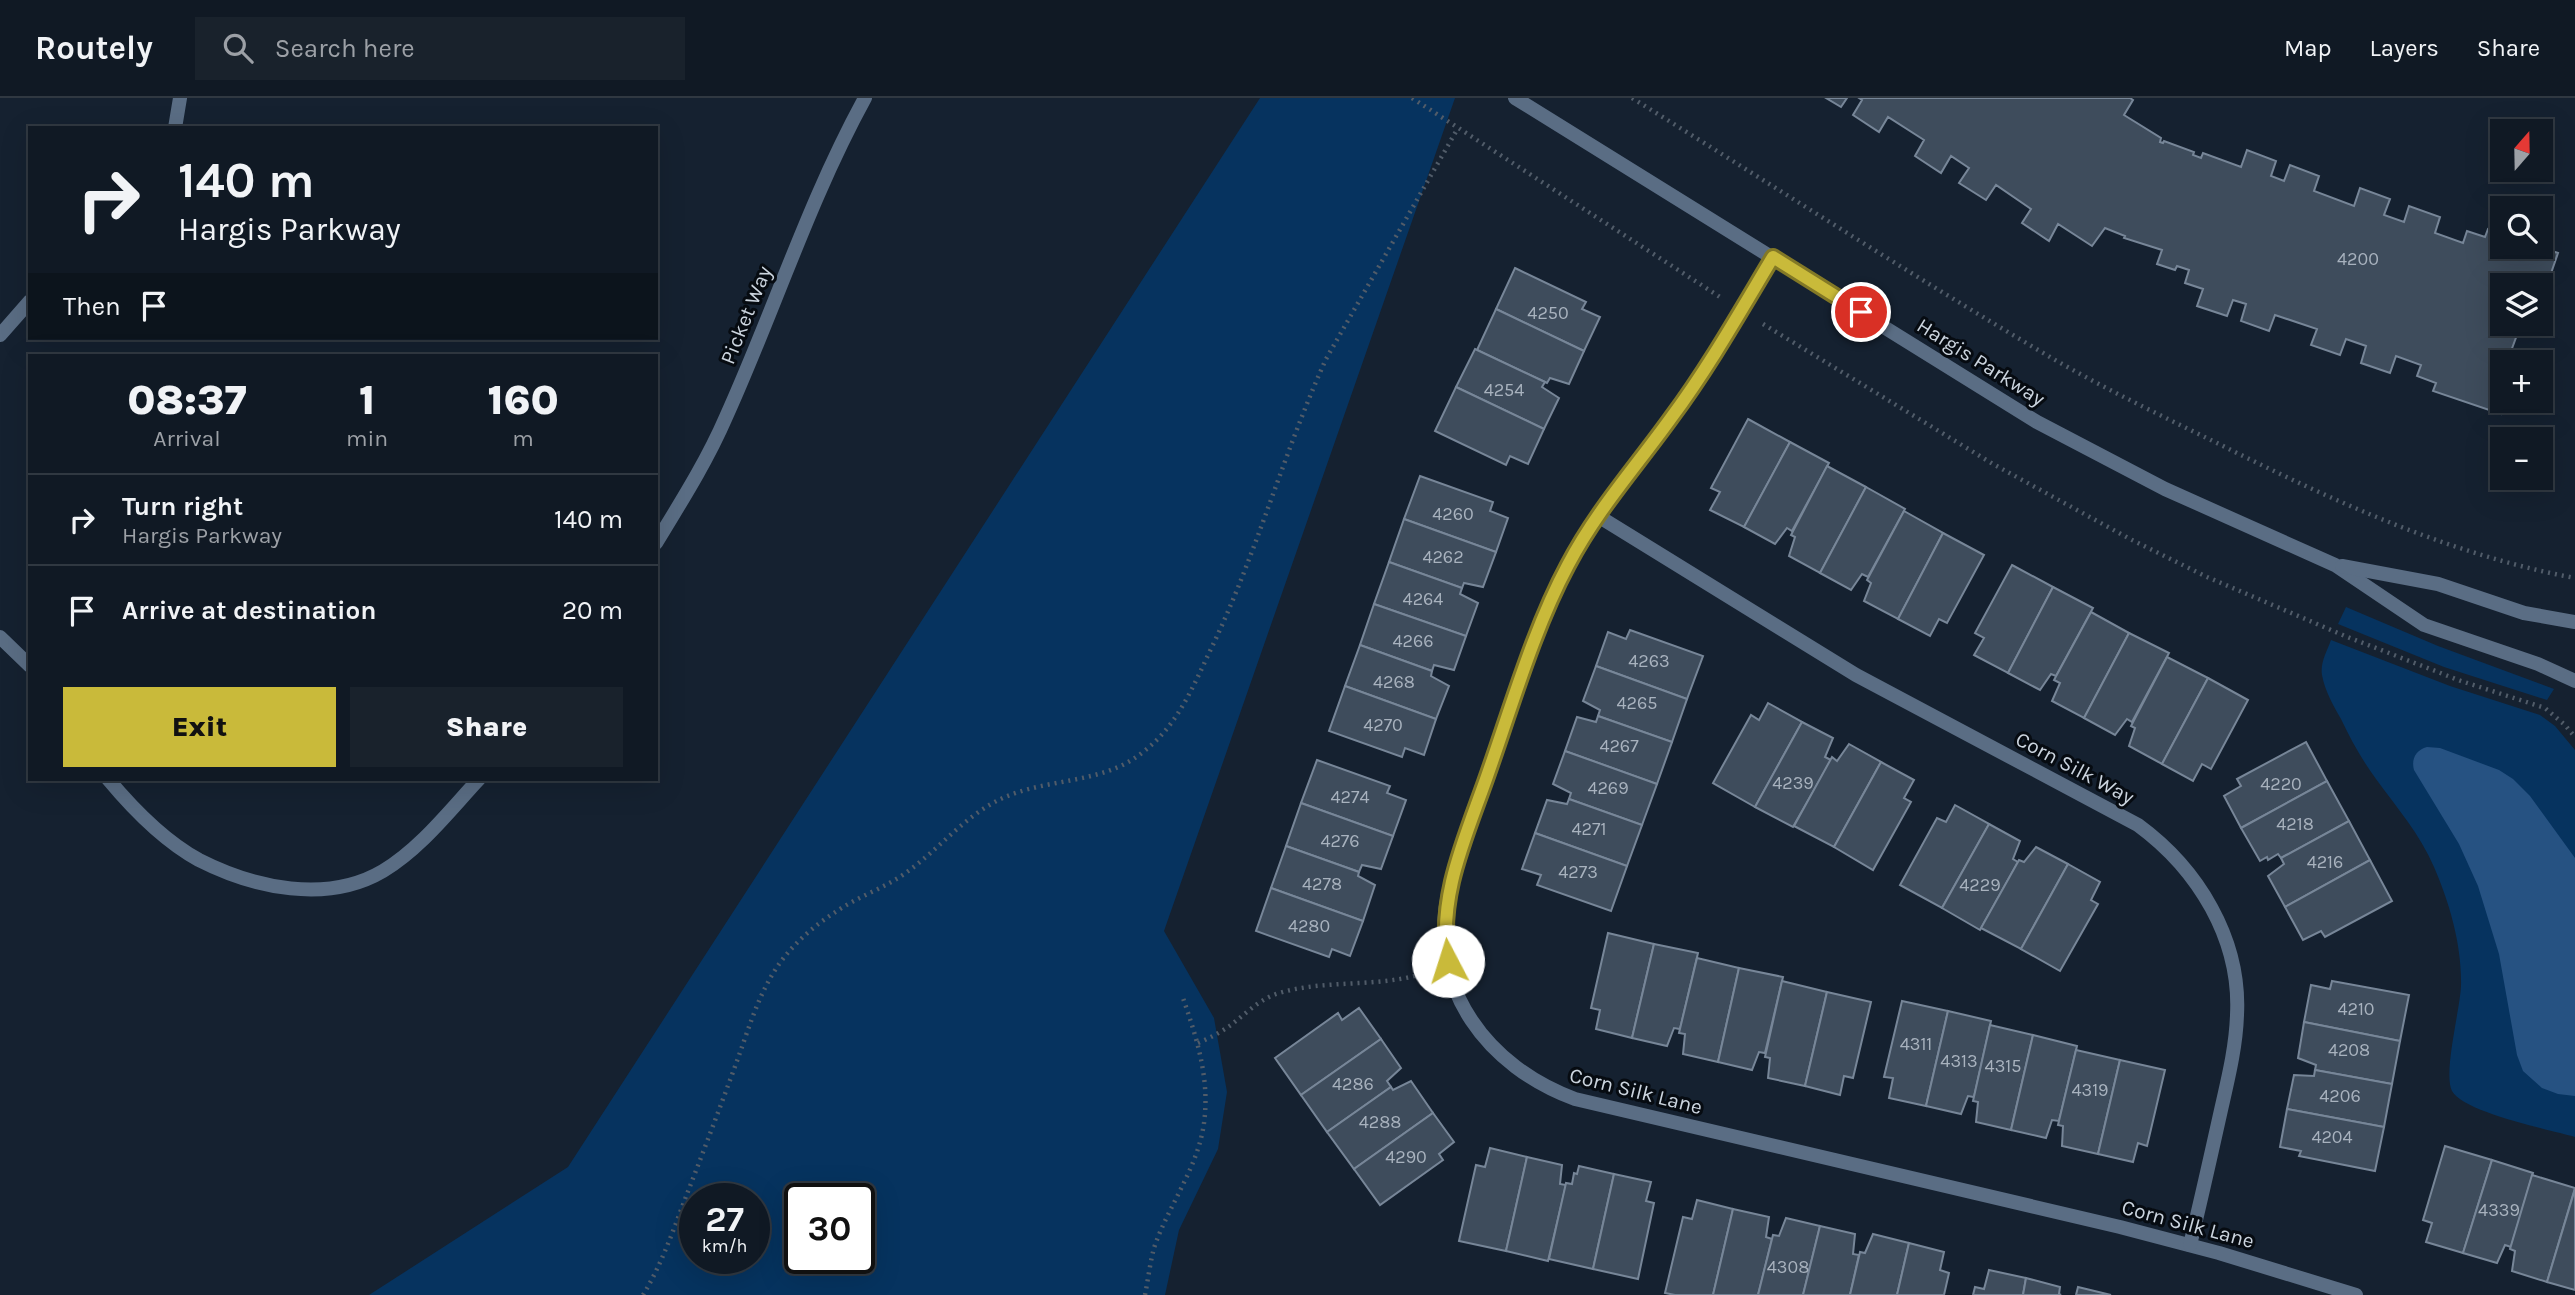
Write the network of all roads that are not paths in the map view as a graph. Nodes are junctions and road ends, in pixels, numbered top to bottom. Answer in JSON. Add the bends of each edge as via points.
{"nodes":[{"id":1,"x":180,"y":98,"type":"edge"},
{"id":2,"x":865,"y":98,"type":"edge"},
{"id":3,"x":1515,"y":98,"type":"edge"},
{"id":4,"x":175,"y":126,"type":"edge"},
{"id":5,"x":1773,"y":257,"type":"junction"},
{"id":6,"x":28,"y":303,"type":"edge"},
{"id":7,"x":0,"y":335,"type":"edge"},
{"id":8,"x":1598,"y":516,"type":"junction"},
{"id":9,"x":658,"y":540,"type":"edge"},
{"id":10,"x":2335,"y":565,"type":"junction"},
{"id":11,"x":2575,"y":622,"type":"edge"},
{"id":12,"x":0,"y":637,"type":"edge"},
{"id":13,"x":28,"y":664,"type":"edge"},
{"id":14,"x":2575,"y":681,"type":"edge"},
{"id":15,"x":110,"y":781,"type":"edge"},
{"id":16,"x":477,"y":781,"type":"edge"},
{"id":17,"x":2190,"y":1245,"type":"junction"},
{"id":18,"x":2357,"y":1295,"type":"edge"}],
"edges":[{"from":1,"to":4,"type":"street"},
{"from":2,"to":9,"type":"street","name":"Picket Way","via":[[817,196],[725,420]]},
{"from":3,"to":5,"type":"street","name":"Hargis Parkway"},
{"from":5,"to":8,"type":"street","name":"Corn Silk Lane","via":[[1686,398]]},
{"from":5,"to":10,"type":"street","name":"Hargis Parkway","via":[[2038,422],[2165,489]]},
{"from":6,"to":7,"type":"street"},
{"from":8,"to":17,"type":"street","name":"Corn Silk Way","via":[[1856,675],[2126,818],[2161,842],[2181,863],[2201,889],[2222,932],[2238,1004],[2234,1049]]},
{"from":8,"to":17,"type":"street","name":"Corn Silk Lane","via":[[1567,566],[1543,621],[1448,896],[1445,922],[1450,967],[1462,1002],[1487,1043],[1551,1090],[1589,1103]]},
{"from":10,"to":11,"type":"street","name":"Hargis Parkway","via":[[2438,584],[2524,613]]},
{"from":10,"to":14,"type":"street","name":"Hargis Parkway","via":[[2424,625]]},
{"from":12,"to":13,"type":"street"},
{"from":15,"to":16,"type":"street","via":[[144,818],[198,859],[300,891],[358,882],[383,871],[423,839]]},
{"from":17,"to":18,"type":"street","name":"Corn Silk Lane"}]}
